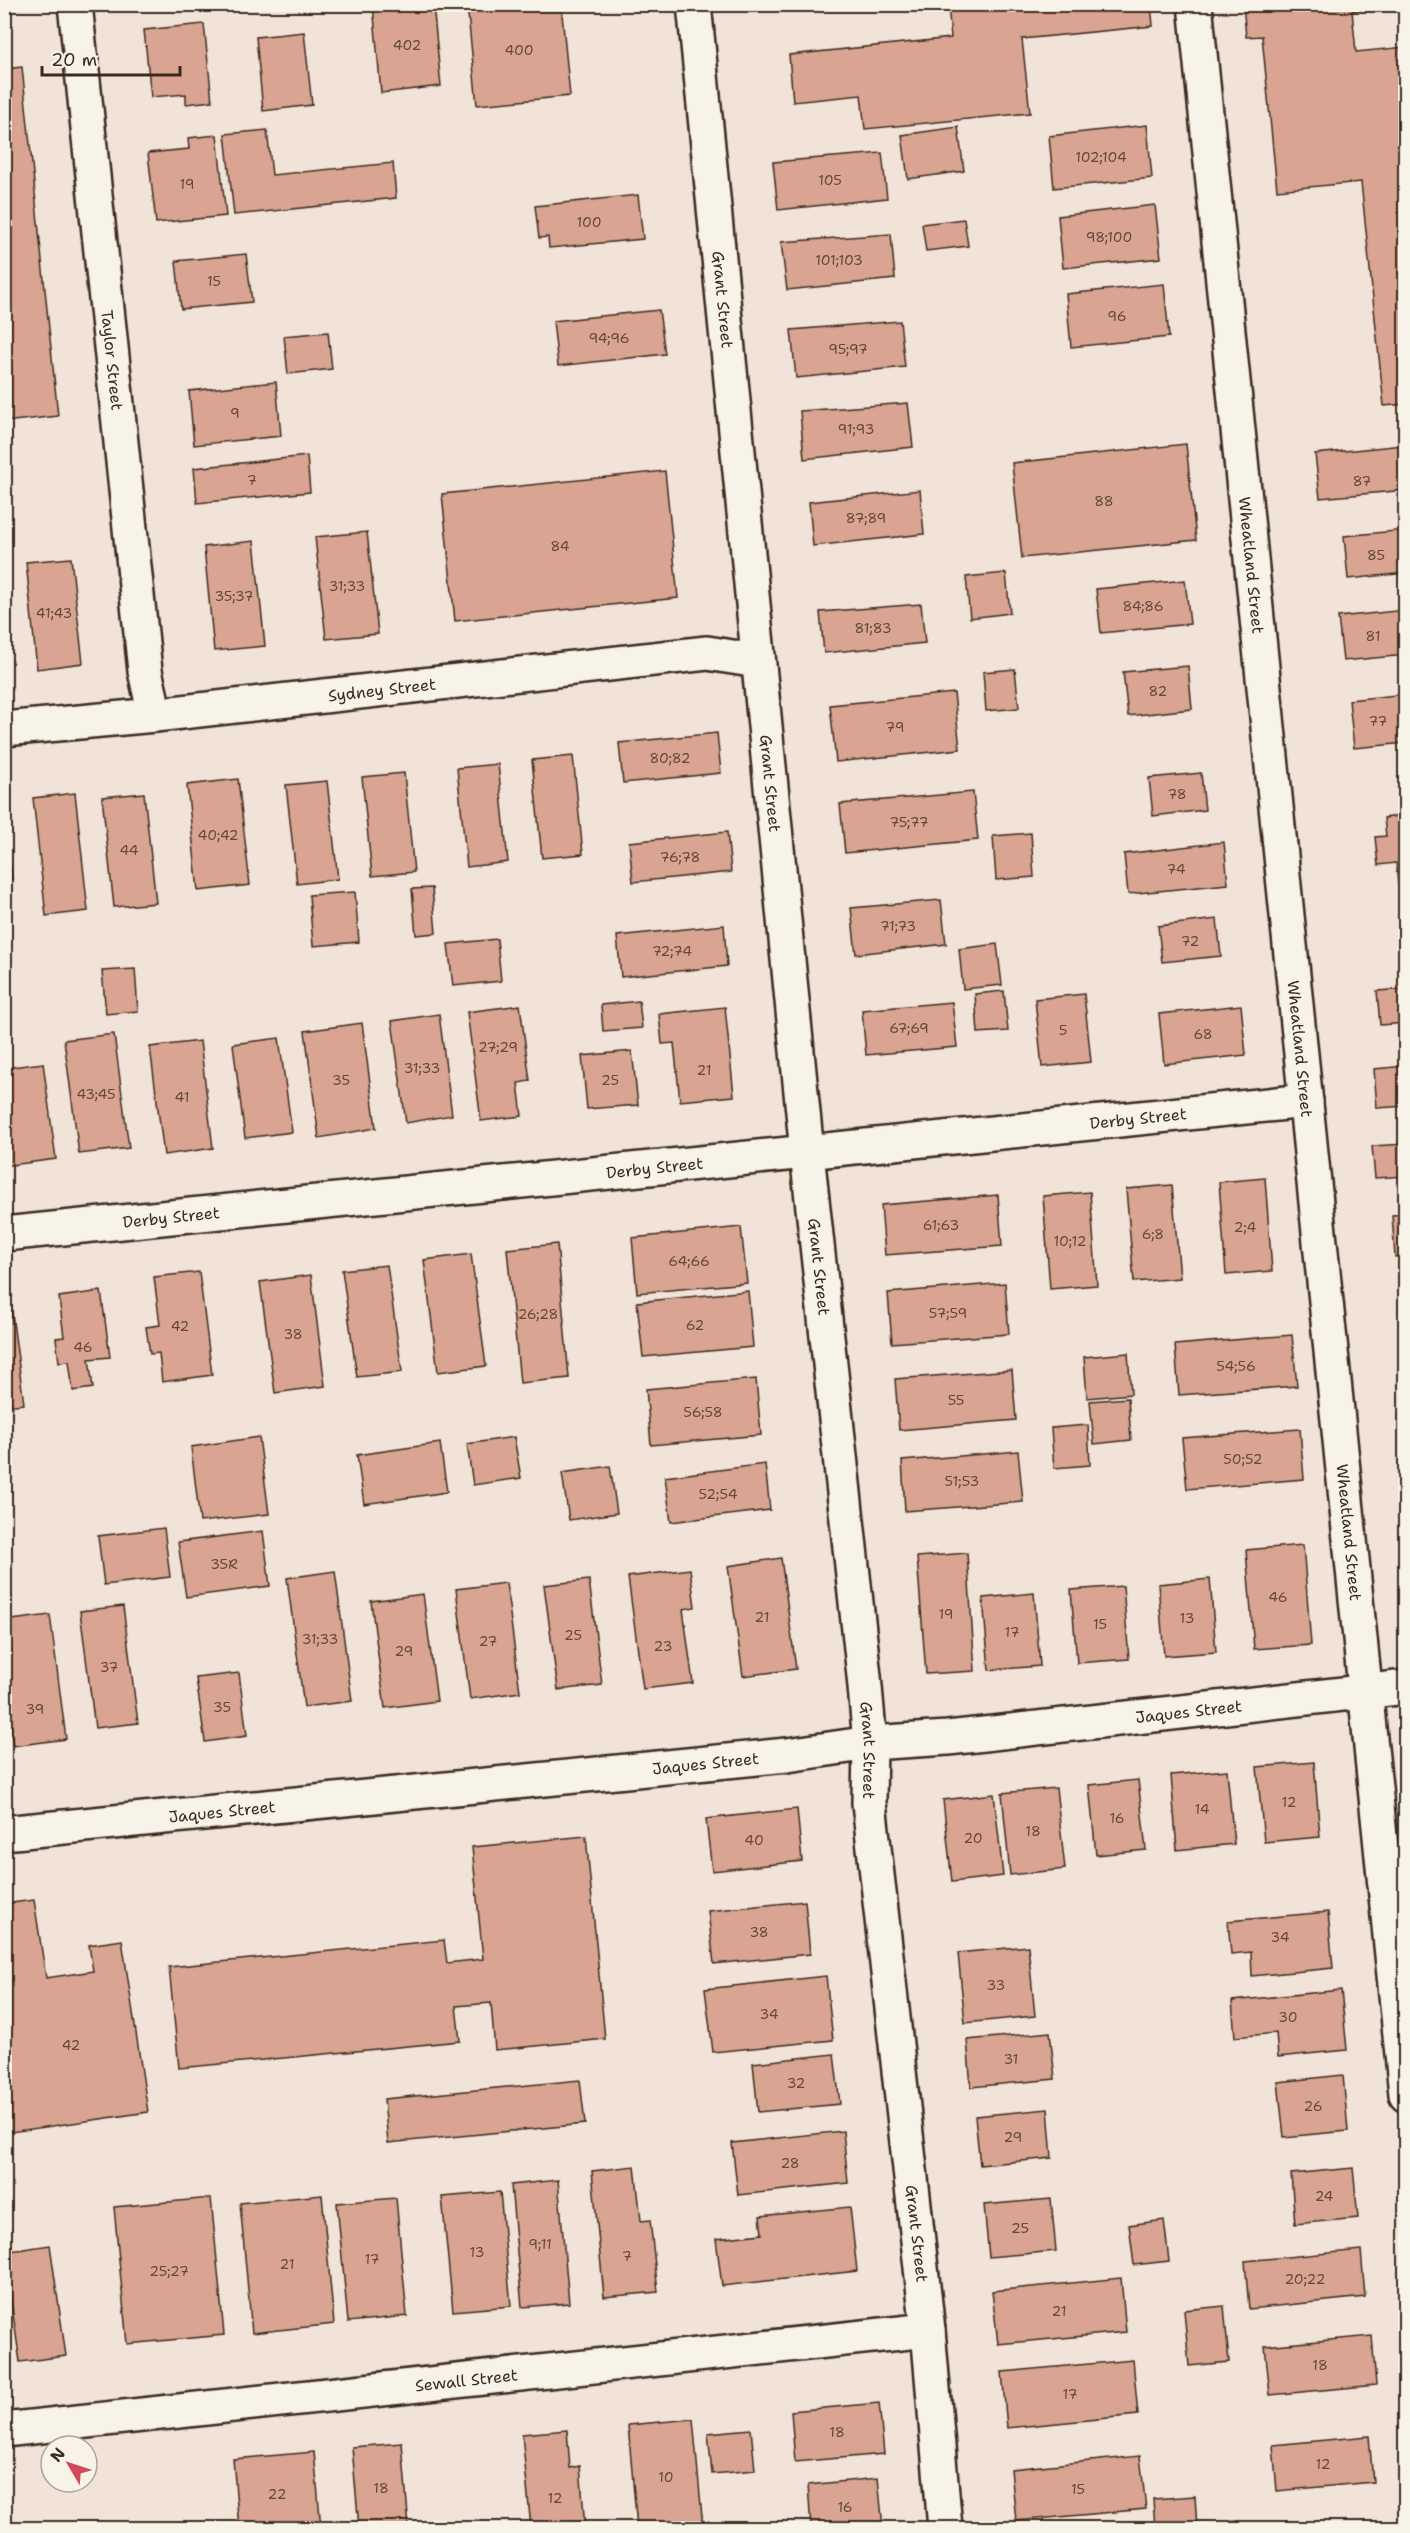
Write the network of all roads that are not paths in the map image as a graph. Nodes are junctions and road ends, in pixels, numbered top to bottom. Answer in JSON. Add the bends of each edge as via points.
{"nodes":[{"id":1,"x":75,"y":4,"type":"edge"},
{"id":2,"x":694,"y":4,"type":"edge"},
{"id":3,"x":1195,"y":4,"type":"edge"},
{"id":4,"x":758,"y":661,"type":"junction"},
{"id":5,"x":155,"y":715,"type":"junction"},
{"id":6,"x":4,"y":729,"type":"edge"},
{"id":7,"x":1306,"y":1101,"type":"junction"},
{"id":8,"x":807,"y":1153,"type":"junction"},
{"id":9,"x":4,"y":1234,"type":"edge"},
{"id":10,"x":1406,"y":1687,"type":"edge"},
{"id":11,"x":1365,"y":1691,"type":"junction"},
{"id":12,"x":870,"y":1743,"type":"junction"},
{"id":13,"x":4,"y":1833,"type":"edge"},
{"id":14,"x":1406,"y":2094,"type":"edge"},
{"id":15,"x":928,"y":2330,"type":"junction"},
{"id":16,"x":4,"y":2430,"type":"edge"},
{"id":17,"x":945,"y":2529,"type":"edge"}],
"edges":[{"from":1,"to":5,"type":"street","name":"Taylor Street","via":[[145,672]]},
{"from":2,"to":4,"type":"street","name":"Grant Street"},
{"from":3,"to":7,"type":"street","name":"Wheatland Street"},
{"from":4,"to":5,"type":"street","name":"Sydney Street","via":[[707,653]]},
{"from":4,"to":8,"type":"street","name":"Grant Street"},
{"from":5,"to":6,"type":"street","name":"Sydney Street"},
{"from":7,"to":8,"type":"street","name":"Derby Street"},
{"from":7,"to":11,"type":"street","name":"Wheatland Street"},
{"from":8,"to":9,"type":"street","name":"Derby Street"},
{"from":8,"to":12,"type":"street","name":"Grant Street"},
{"from":10,"to":11,"type":"street","name":"Jaques Street"},
{"from":11,"to":12,"type":"street","name":"Jaques Street"},
{"from":11,"to":14,"type":"street","name":"Wheatland Street"},
{"from":12,"to":13,"type":"street","name":"Jaques Street","via":[[787,1755]]},
{"from":12,"to":15,"type":"street","name":"Grant Street","via":[[869,1803]]},
{"from":15,"to":16,"type":"street","name":"Sewall Street"},
{"from":15,"to":17,"type":"street","name":"Grant Street"}]}
